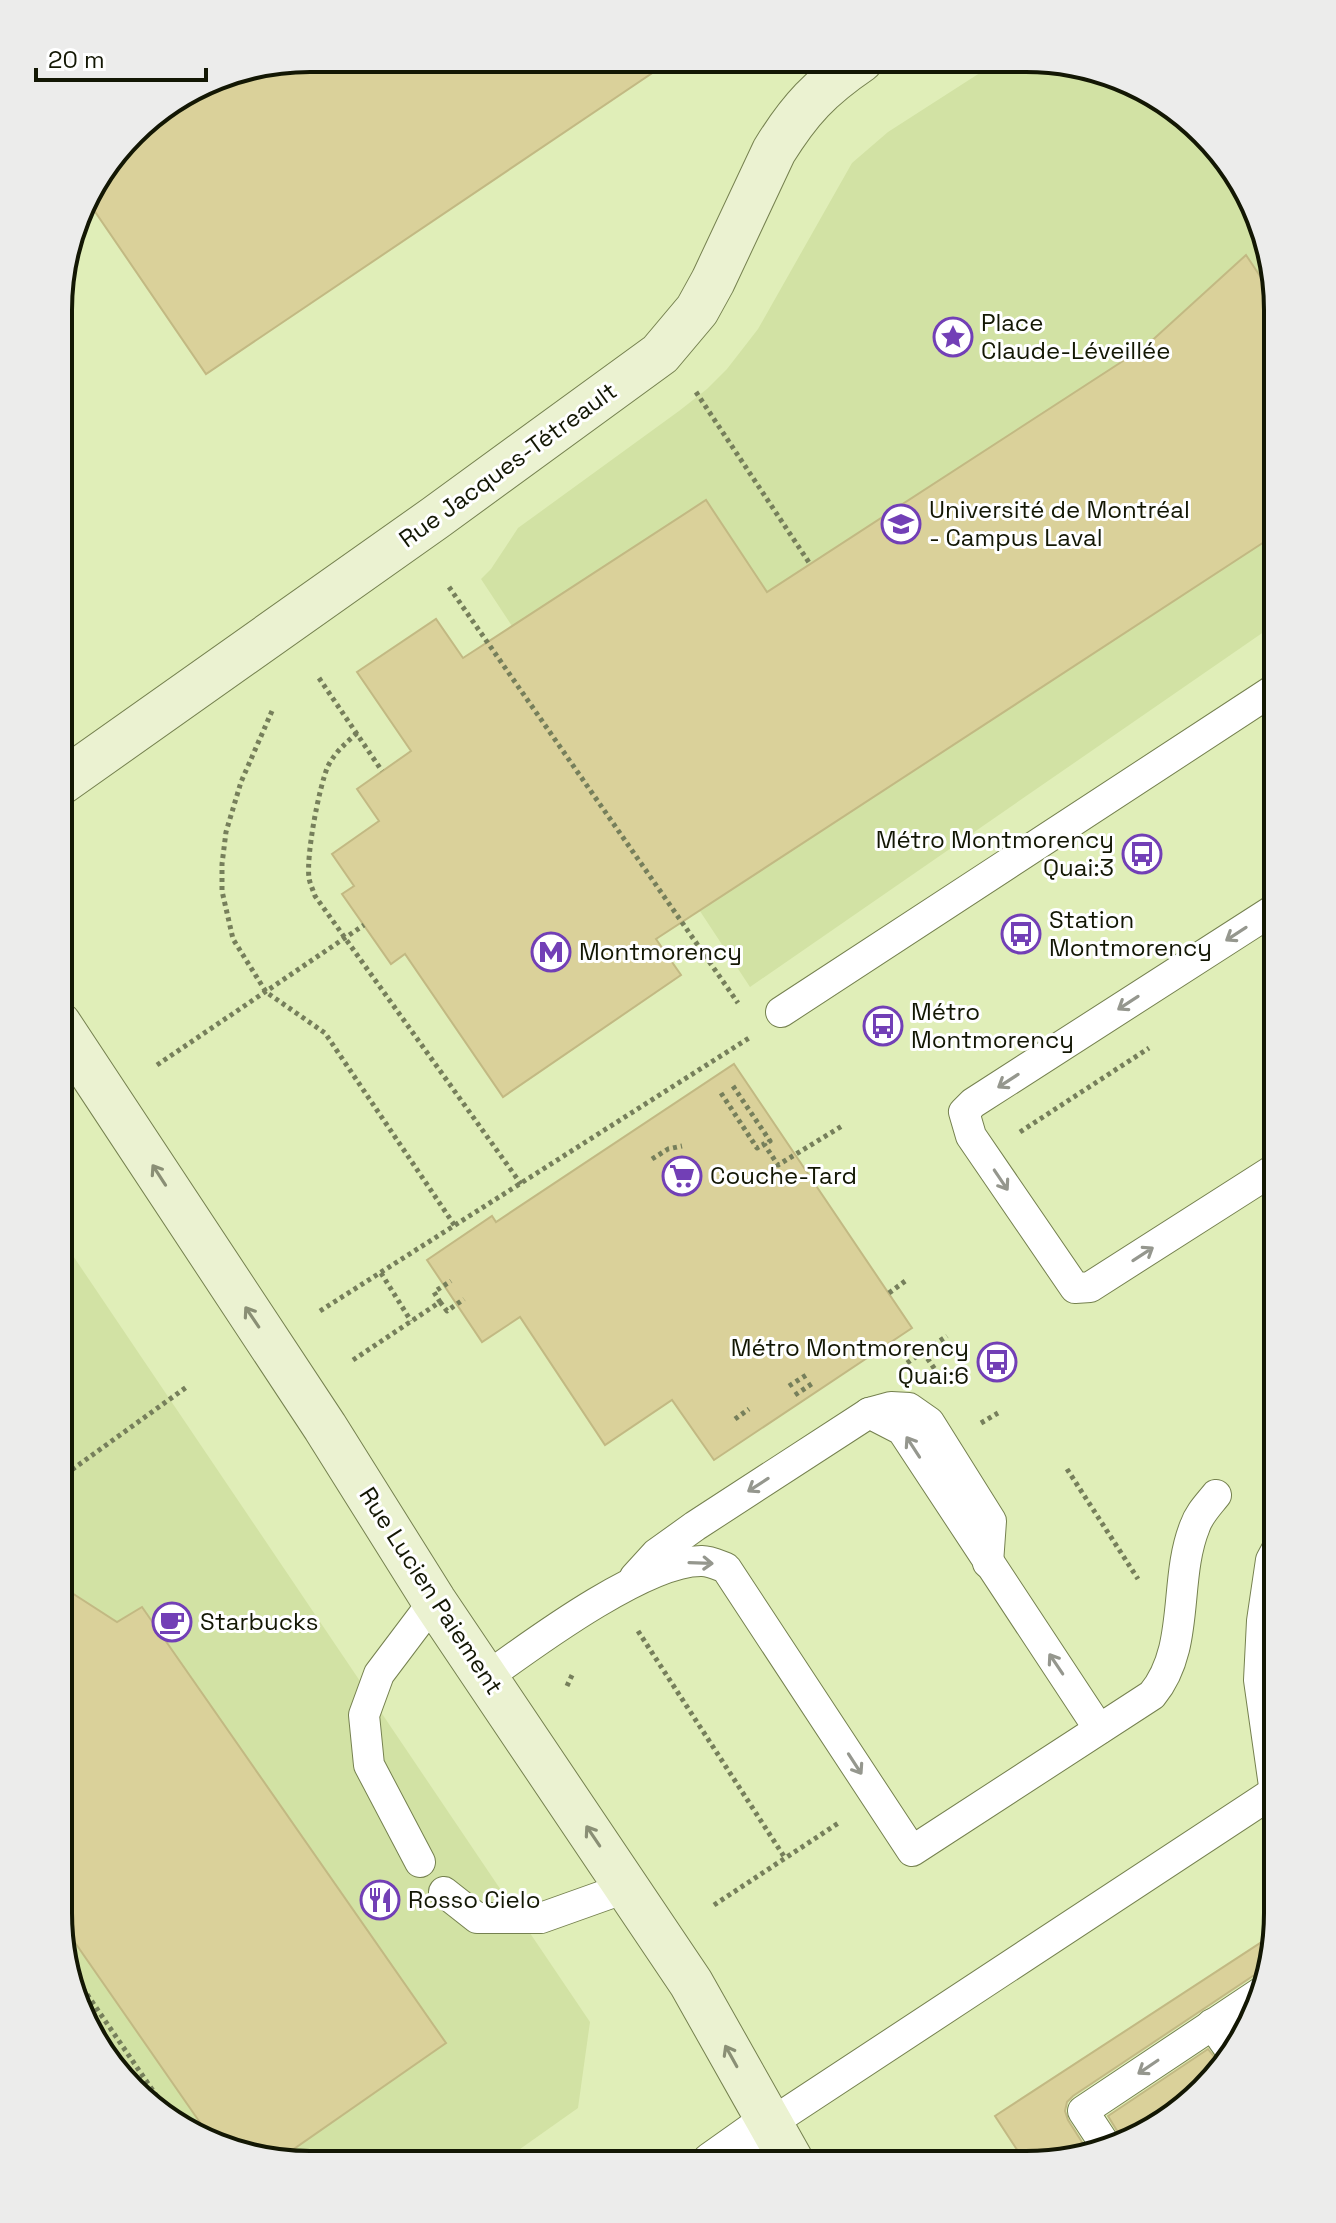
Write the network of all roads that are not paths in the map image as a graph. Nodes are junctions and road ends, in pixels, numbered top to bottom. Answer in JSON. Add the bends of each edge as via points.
{"nodes":[{"id":1,"x":845,"y":72,"type":"edge"},
{"id":2,"x":1264,"y":696,"type":"edge"},
{"id":3,"x":72,"y":775,"type":"edge"},
{"id":4,"x":1264,"y":916,"type":"edge"},
{"id":5,"x":781,"y":1012,"type":"dead end"},
{"id":6,"x":72,"y":1044,"type":"edge"},
{"id":7,"x":1263,"y":1176,"type":"edge"},
{"id":8,"x":1216,"y":1495,"type":"dead end"},
{"id":9,"x":628,"y":1584,"type":"junction"},
{"id":10,"x":434,"y":1601,"type":"junction"},
{"id":11,"x":1263,"y":1613,"type":"edge"},
{"id":12,"x":487,"y":1677,"type":"junction"},
{"id":13,"x":1263,"y":1705,"type":"edge"},
{"id":14,"x":1099,"y":1729,"type":"junction"},
{"id":15,"x":1263,"y":1797,"type":"edge"},
{"id":16,"x":420,"y":1862,"type":"dead end"},
{"id":17,"x":628,"y":1887,"type":"junction"},
{"id":18,"x":444,"y":1892,"type":"dead end"},
{"id":19,"x":1245,"y":2002,"type":"edge"},
{"id":20,"x":1212,"y":2024,"type":"junction"},
{"id":21,"x":1225,"y":2043,"type":"edge"},
{"id":22,"x":768,"y":2125,"type":"junction"},
{"id":23,"x":1101,"y":2138,"type":"edge"},
{"id":24,"x":731,"y":2151,"type":"edge"},
{"id":25,"x":785,"y":2151,"type":"edge"}],
"edges":[{"from":1,"to":3,"type":"street","name":"Rue Jacques-Tétreault","via":[[810,99],[785,132],[708,291],[660,354]]},
{"from":2,"to":5,"type":"lane"},
{"from":4,"to":7,"type":"lane","one_way":true,"via":[[964,1112],[971,1136],[1075,1288],[1090,1287]]},
{"from":10,"to":6,"type":"street","name":"Rue Lucien Paiement","one_way":true},
{"from":8,"to":14,"type":"lane","via":[[1195,1526],[1189,1546],[1174,1652],[1161,1684]]},
{"from":9,"to":12,"type":"lane"},
{"from":9,"to":14,"type":"lane","one_way":true,"via":[[692,1562],[726,1568],[912,1851]]},
{"from":14,"to":9,"type":"lane","one_way":true,"via":[[988,1563],[991,1521],[929,1422],[909,1408],[869,1413],[695,1526],[656,1554]]},
{"from":10,"to":12,"type":"street","name":"Rue Lucien Paiement"},
{"from":10,"to":16,"type":"lane","via":[[379,1674],[364,1715],[369,1765]]},
{"from":11,"to":13,"type":"lane","via":[[1259,1680]]},
{"from":17,"to":12,"type":"street","name":"Rue Lucien Paiement","one_way":true},
{"from":15,"to":22,"type":"lane"},
{"from":17,"to":18,"type":"lane","via":[[541,1918],[477,1918]]},
{"from":22,"to":17,"type":"street","name":"Rue Lucien Paiement","one_way":true,"via":[[691,1983]]},
{"from":19,"to":20,"type":"lane"},
{"from":20,"to":21,"type":"lane"},
{"from":20,"to":23,"type":"lane","one_way":true,"via":[[1083,2111]]},
{"from":22,"to":24,"type":"street"},
{"from":22,"to":25,"type":"street","name":"Rue Lucien Paiement"}]}
